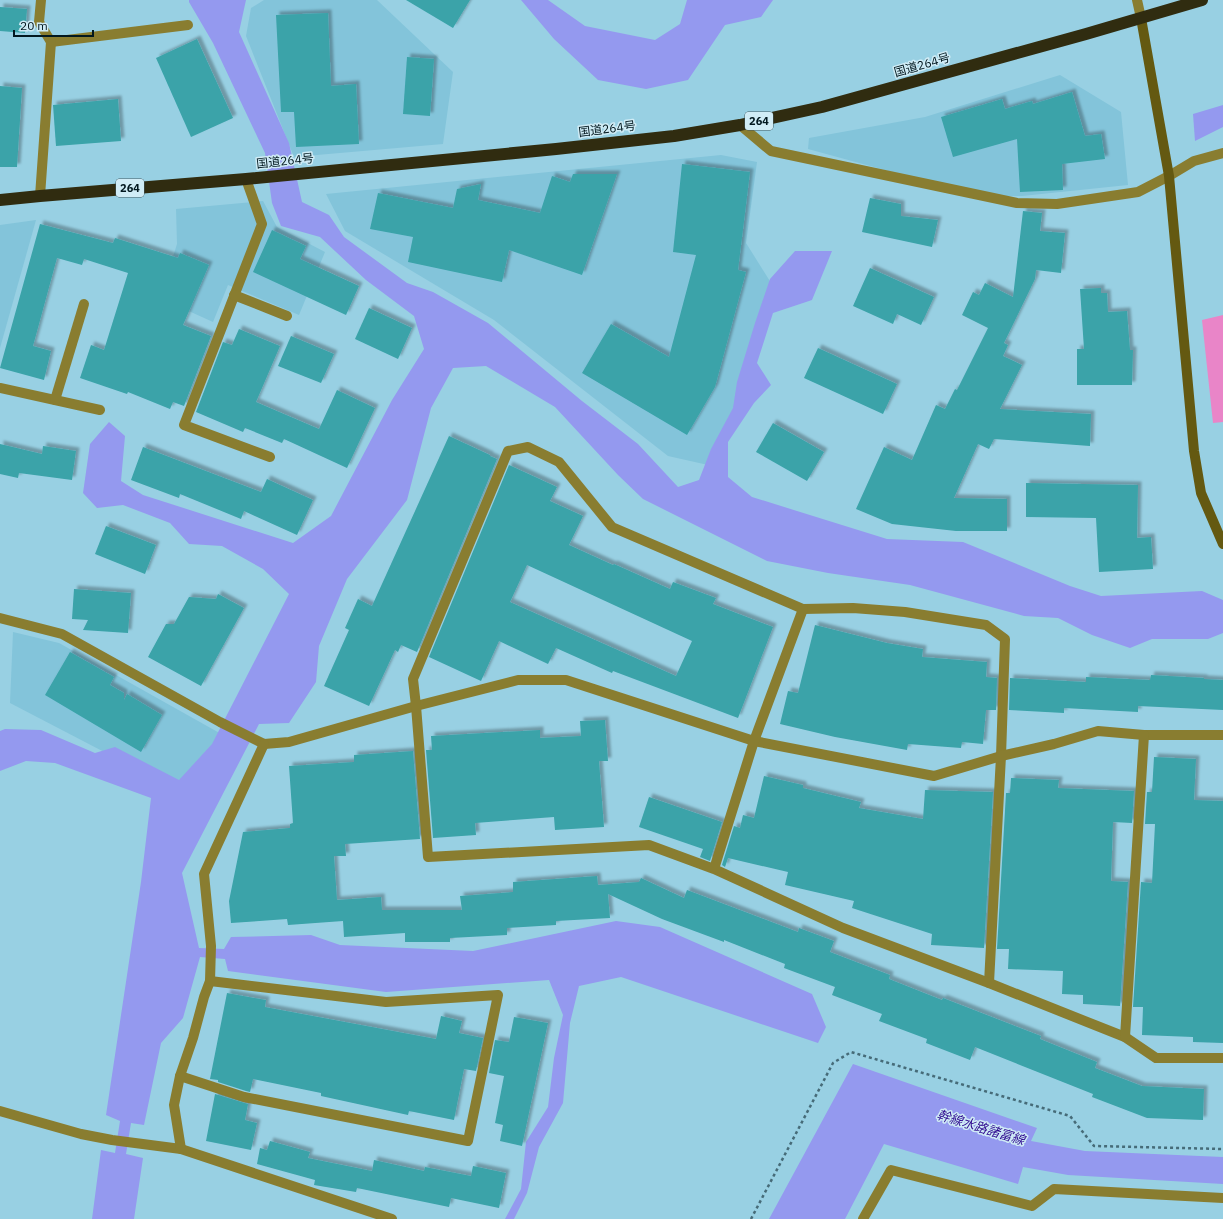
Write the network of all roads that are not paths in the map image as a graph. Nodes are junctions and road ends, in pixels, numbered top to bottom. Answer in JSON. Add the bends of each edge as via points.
{"nodes":[{"id":1,"x":41,"y":0,"type":"edge"},
{"id":2,"x":1137,"y":0,"type":"edge"},
{"id":3,"x":1202,"y":0,"type":"edge"},
{"id":4,"x":1141,"y":18,"type":"junction"},
{"id":5,"x":188,"y":25,"type":"dead end"},
{"id":6,"x":51,"y":42,"type":"junction"},
{"id":7,"x":740,"y":125,"type":"junction"},
{"id":8,"x":1223,"y":152,"type":"edge"},
{"id":9,"x":1169,"y":176,"type":"junction"},
{"id":10,"x":246,"y":179,"type":"junction"},
{"id":11,"x":40,"y":196,"type":"junction"},
{"id":12,"x":0,"y":200,"type":"edge"},
{"id":13,"x":234,"y":295,"type":"junction"},
{"id":14,"x":84,"y":304,"type":"dead end"},
{"id":15,"x":287,"y":316,"type":"dead end"},
{"id":16,"x":0,"y":388,"type":"edge"},
{"id":17,"x":55,"y":400,"type":"junction"},
{"id":18,"x":100,"y":410,"type":"dead end"},
{"id":19,"x":270,"y":457,"type":"dead end"},
{"id":20,"x":1223,"y":544,"type":"edge"},
{"id":21,"x":803,"y":608,"type":"junction"},
{"id":22,"x":0,"y":618,"type":"edge"},
{"id":23,"x":416,"y":706,"type":"junction"},
{"id":24,"x":1144,"y":735,"type":"junction"},
{"id":25,"x":1223,"y":735,"type":"edge"},
{"id":26,"x":754,"y":741,"type":"junction"},
{"id":27,"x":260,"y":742,"type":"junction"},
{"id":28,"x":1001,"y":756,"type":"junction"},
{"id":29,"x":714,"y":869,"type":"junction"},
{"id":30,"x":210,"y":981,"type":"junction"},
{"id":31,"x":989,"y":983,"type":"junction"},
{"id":32,"x":1125,"y":1037,"type":"junction"},
{"id":33,"x":1223,"y":1058,"type":"edge"},
{"id":34,"x":180,"y":1076,"type":"junction"},
{"id":35,"x":0,"y":1112,"type":"edge"},
{"id":36,"x":181,"y":1149,"type":"junction"},
{"id":37,"x":1223,"y":1198,"type":"edge"},
{"id":38,"x":392,"y":1219,"type":"edge"},
{"id":39,"x":863,"y":1219,"type":"edge"}],
"edges":[{"from":1,"to":6,"type":"street","via":[[39,22]]},
{"from":2,"to":4,"type":"street"},
{"from":3,"to":4,"type":"highway","name":"国道264号","number":"264"},
{"from":4,"to":7,"type":"highway","name":"国道264号","number":"264","via":[[822,107]]},
{"from":4,"to":9,"type":"street"},
{"from":5,"to":6,"type":"street"},
{"from":6,"to":11,"type":"street"},
{"from":7,"to":9,"type":"street","via":[[771,151],[1017,203],[1057,204],[1138,192]]},
{"from":7,"to":10,"type":"highway","name":"国道264号","number":"264","via":[[674,136],[556,149]]},
{"from":8,"to":9,"type":"street","via":[[1194,161]]},
{"from":9,"to":20,"type":"street","via":[[1194,451],[1201,493]]},
{"from":10,"to":11,"type":"highway","name":"国道264号","number":"264"},
{"from":10,"to":13,"type":"street","via":[[262,224]]},
{"from":11,"to":12,"type":"highway","name":"国道264号","number":"264"},
{"from":13,"to":15,"type":"street"},
{"from":13,"to":19,"type":"street","via":[[184,425]]},
{"from":14,"to":17,"type":"street"},
{"from":16,"to":17,"type":"street"},
{"from":17,"to":18,"type":"street"},
{"from":21,"to":23,"type":"street","via":[[612,527],[559,462],[528,447],[508,451],[413,679]]},
{"from":21,"to":26,"type":"street"},
{"from":21,"to":28,"type":"street","via":[[905,612],[986,625],[1005,639]]},
{"from":22,"to":27,"type":"street","via":[[62,634]]},
{"from":23,"to":26,"type":"street","via":[[518,680],[566,680]]},
{"from":23,"to":27,"type":"street","via":[[289,742]]},
{"from":23,"to":29,"type":"street","via":[[428,857],[649,845]]},
{"from":24,"to":25,"type":"street"},
{"from":24,"to":28,"type":"street","via":[[1098,731]]},
{"from":24,"to":32,"type":"street"},
{"from":26,"to":28,"type":"street","via":[[934,776]]},
{"from":26,"to":29,"type":"street"},
{"from":27,"to":30,"type":"street","via":[[204,874],[211,946]]},
{"from":28,"to":31,"type":"street"},
{"from":29,"to":31,"type":"street","via":[[843,928]]},
{"from":30,"to":34,"type":"street"},
{"from":30,"to":34,"type":"street","via":[[386,1002],[498,995],[468,1141],[244,1097]]},
{"from":31,"to":32,"type":"street"},
{"from":32,"to":33,"type":"street","via":[[1156,1058]]},
{"from":34,"to":36,"type":"street","via":[[174,1105]]},
{"from":35,"to":36,"type":"street","via":[[81,1134]]},
{"from":36,"to":38,"type":"street"},
{"from":37,"to":39,"type":"street","via":[[1054,1189],[1032,1206],[891,1170]]}]}
